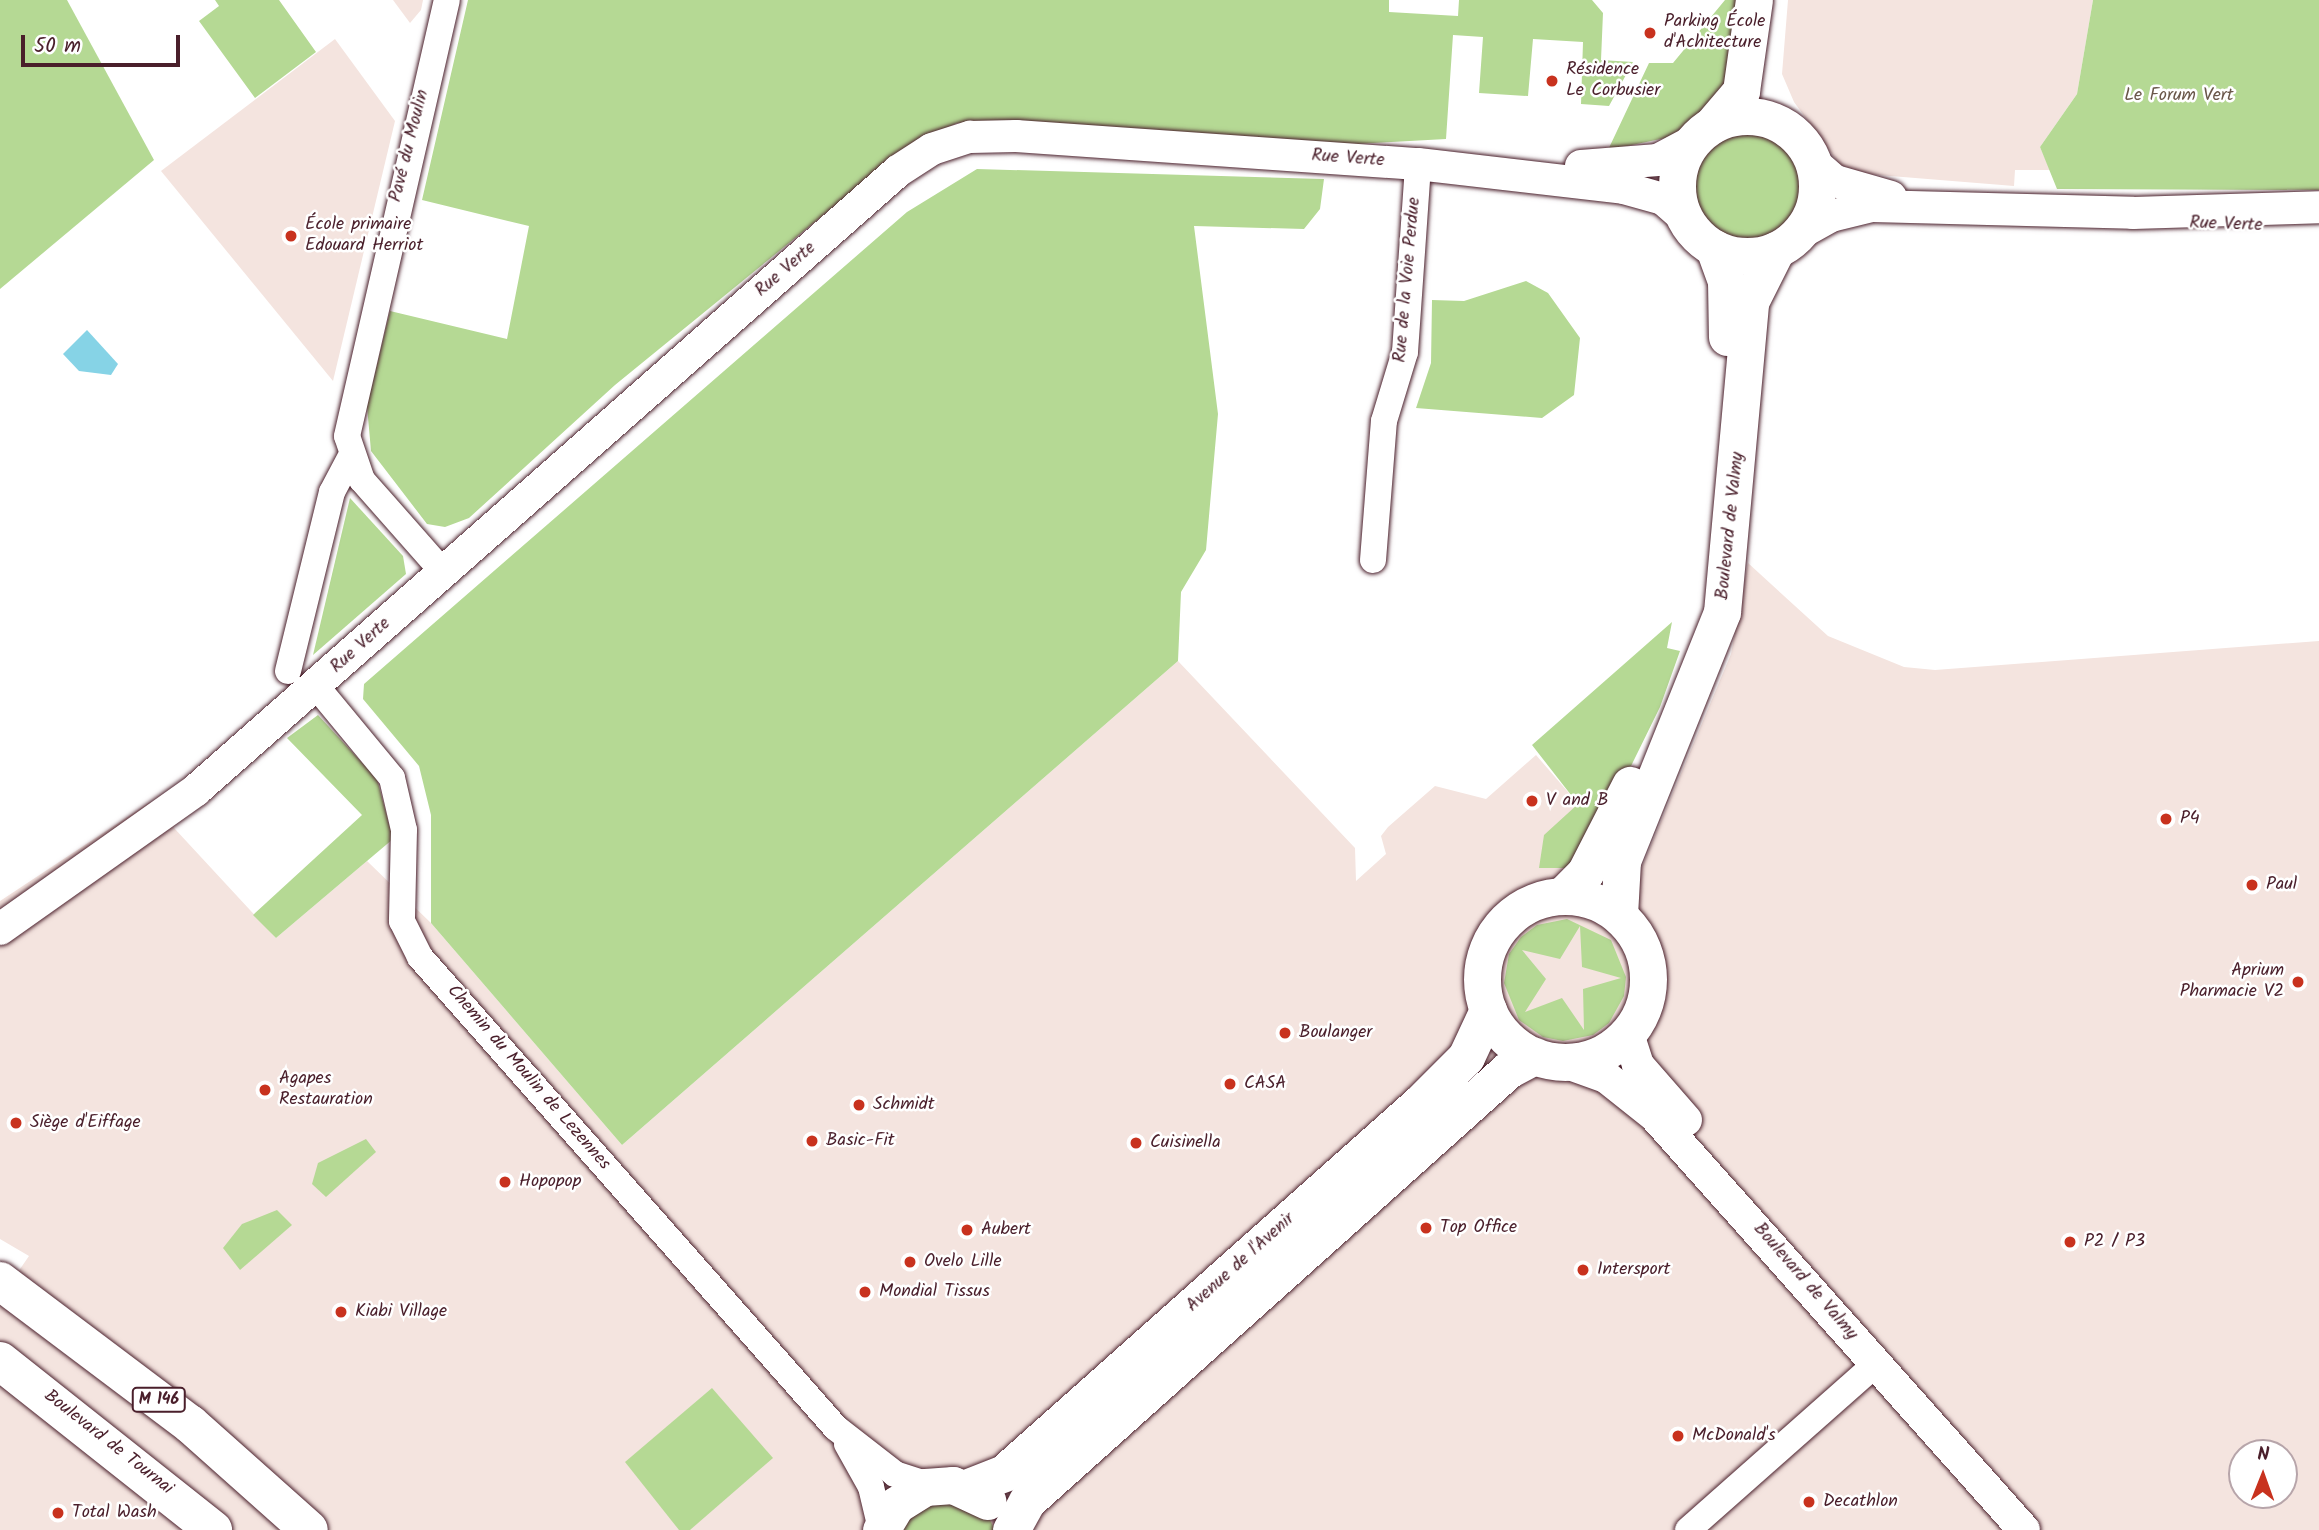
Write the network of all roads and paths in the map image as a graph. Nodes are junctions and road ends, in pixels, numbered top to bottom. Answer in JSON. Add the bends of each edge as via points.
{"nodes":[{"id":1,"x":447,"y":0,"type":"edge"},
{"id":2,"x":1754,"y":0,"type":"edge"},
{"id":3,"x":1768,"y":0,"type":"edge"},
{"id":4,"x":1786,"y":128,"type":"junction"},
{"id":5,"x":1703,"y":133,"type":"junction"},
{"id":6,"x":1813,"y":162,"type":"junction"},
{"id":7,"x":1418,"y":164,"type":"junction"},
{"id":8,"x":1948,"y":204,"type":"junction"},
{"id":9,"x":2319,"y":207,"type":"edge"},
{"id":10,"x":2133,"y":213,"type":"junction"},
{"id":11,"x":1684,"y":218,"type":"junction"},
{"id":12,"x":2319,"y":224,"type":"edge"},
{"id":13,"x":1787,"y":243,"type":"junction"},
{"id":14,"x":1714,"y":248,"type":"junction"},
{"id":15,"x":350,"y":458,"type":"junction"},
{"id":16,"x":1373,"y":561,"type":"dead end"},
{"id":17,"x":444,"y":572,"type":"junction"},
{"id":18,"x":288,"y":671,"type":"dead end"},
{"id":19,"x":316,"y":686,"type":"junction"},
{"id":20,"x":1562,"y":896,"type":"junction"},
{"id":21,"x":1619,"y":915,"type":"junction"},
{"id":22,"x":0,"y":929,"type":"edge"},
{"id":23,"x":1488,"y":1010,"type":"junction"},
{"id":24,"x":1628,"y":1034,"type":"junction"},
{"id":25,"x":1549,"y":1059,"type":"junction"},
{"id":26,"x":0,"y":1281,"type":"edge"},
{"id":27,"x":0,"y":1361,"type":"edge"},
{"id":28,"x":1877,"y":1363,"type":"junction"},
{"id":29,"x":836,"y":1428,"type":"junction"},
{"id":30,"x":949,"y":1487,"type":"junction"},
{"id":31,"x":213,"y":1530,"type":"edge"},
{"id":32,"x":309,"y":1530,"type":"edge"},
{"id":33,"x":881,"y":1530,"type":"edge"},
{"id":34,"x":1009,"y":1530,"type":"edge"},
{"id":35,"x":1688,"y":1530,"type":"edge"},
{"id":36,"x":2024,"y":1530,"type":"edge"},
{"id":37,"x":2048,"y":1530,"type":"edge"}],
"edges":[{"from":1,"to":15,"type":"street","name":"Pavé du Moulin","via":[[349,408]]},
{"from":2,"to":5,"type":"main road","via":[[1741,92]]},
{"from":3,"to":4,"type":"main road","via":[[1770,93]]},
{"from":4,"to":5,"type":"main road","via":[[1745,116]]},
{"from":4,"to":6,"type":"main road"},
{"from":5,"to":7,"type":"street","name":"Rue Verte","via":[[1658,160],[1624,165]]},
{"from":5,"to":11,"type":"main road","via":[[1677,178]]},
{"from":6,"to":8,"type":"street","name":"Rue Verte","via":[[1851,187]]},
{"from":6,"to":13,"type":"main road","via":[[1817,197]]},
{"from":7,"to":11,"type":"street","name":"Rue Verte","via":[[1624,188],[1663,199]]},
{"from":7,"to":16,"type":"street","name":"Rue de la Voie Perdue","via":[[1405,352],[1384,421]]},
{"from":7,"to":17,"type":"street","name":"Rue Verte","via":[[1003,135],[932,149],[898,171]]},
{"from":8,"to":10,"type":"street","name":"Rue Verte"},
{"from":8,"to":13,"type":"street","name":"Rue Verte","via":[[1850,209]]},
{"from":9,"to":10,"type":"street","name":"Rue Verte"},
{"from":10,"to":12,"type":"street","name":"Rue Verte","via":[[2209,226]]},
{"from":11,"to":14,"type":"main road"},
{"from":13,"to":14,"type":"main road","via":[[1745,256]]},
{"from":13,"to":21,"type":"main road","name":"Boulevard de Valmy","via":[[1750,302],[1722,612],[1622,861]]},
{"from":14,"to":20,"type":"main road","name":"Boulevard de Valmy","via":[[1726,281],[1729,320],[1709,577],[1664,717],[1585,873]]},
{"from":15,"to":17,"type":"street","via":[[362,480]]},
{"from":15,"to":18,"type":"street","name":"Pavé du Moulin","via":[[332,492]]},
{"from":17,"to":19,"type":"street","name":"Rue Verte"},
{"from":19,"to":22,"type":"street","name":"Rue Verte","via":[[177,805]]},
{"from":19,"to":29,"type":"street","name":"Chemin du Moulin de Lezennes","via":[[392,778],[404,830],[402,921],[421,957]]},
{"from":20,"to":21,"type":"main road","via":[[1592,900]]},
{"from":20,"to":23,"type":"main road","via":[[1519,909],[1493,937],[1482,973]]},
{"from":21,"to":24,"type":"main road","via":[[1640,943],[1648,976],[1642,1011]]},
{"from":23,"to":25,"type":"main road","via":[[1510,1041]]},
{"from":23,"to":30,"type":"main road","name":"Avenue de l'Avenir","via":[[1466,1056],[1420,1104],[1004,1473]]},
{"from":24,"to":25,"type":"main road","via":[[1603,1053]]},
{"from":24,"to":37,"type":"street","name":"Boulevard de Valmy","via":[[1644,1072]]},
{"from":25,"to":28,"type":"street","name":"Boulevard de Valmy","via":[[1606,1077],[1654,1115]]},
{"from":25,"to":34,"type":"main road","name":"Avenue de l'Avenir","via":[[1508,1070],[1027,1501]]},
{"from":26,"to":32,"type":"main road","number":"M 146","via":[[190,1424]]},
{"from":27,"to":31,"type":"main road","name":"Boulevard de Tournai"},
{"from":28,"to":35,"type":"street"},
{"from":28,"to":36,"type":"street","name":"Boulevard de Valmy"},
{"from":29,"to":30,"type":"street","name":"Chemin du Moulin de Lezennes","via":[[895,1474]]},
{"from":29,"to":33,"type":"street","name":"Chemin du Moulin de Lezennes","via":[[871,1487]]},
{"from":30,"to":33,"type":"main road","name":"Avenue de l'Avenir","via":[[901,1501]]},
{"from":30,"to":34,"type":"main road","via":[[993,1506]]}]}
